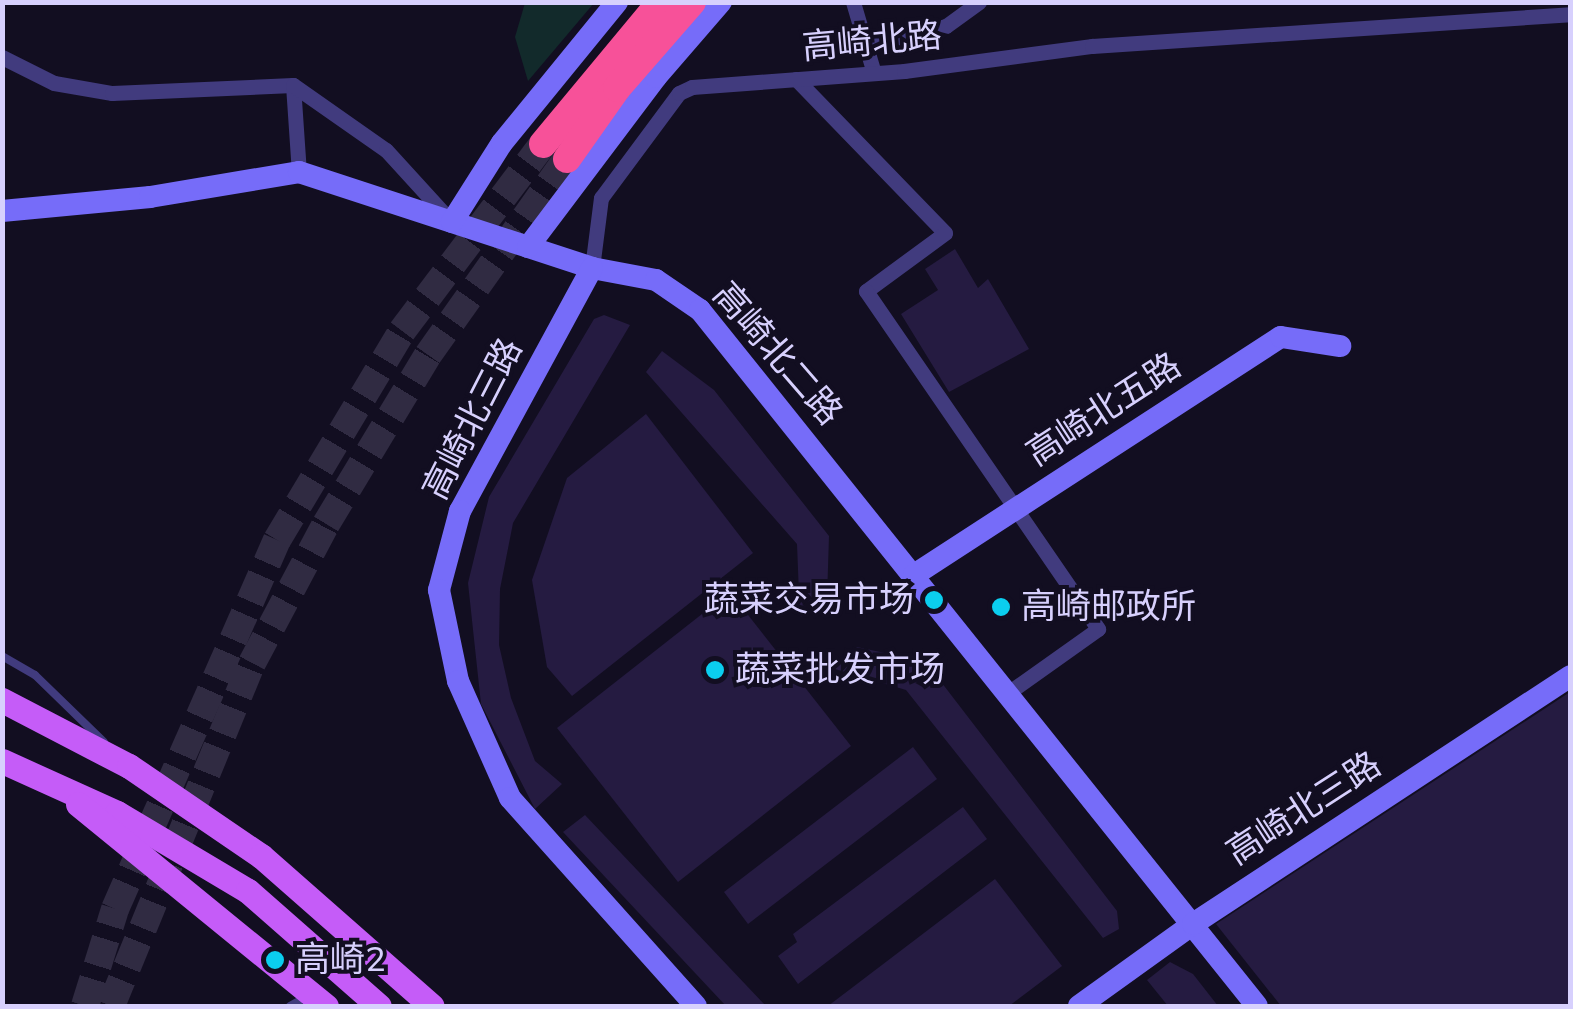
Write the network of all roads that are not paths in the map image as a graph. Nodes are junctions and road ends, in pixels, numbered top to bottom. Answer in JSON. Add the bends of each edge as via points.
{"nodes":[{"id":1,"x":616,"y":2,"type":"edge"},
{"id":2,"x":661,"y":2,"type":"edge"},
{"id":3,"x":692,"y":2,"type":"edge"},
{"id":4,"x":721,"y":2,"type":"edge"},
{"id":5,"x":853,"y":2,"type":"edge"},
{"id":6,"x":979,"y":2,"type":"edge"},
{"id":7,"x":1570,"y":14,"type":"edge"},
{"id":8,"x":866,"y":45,"type":"junction"},
{"id":9,"x":2,"y":58,"type":"edge"},
{"id":10,"x":873,"y":70,"type":"junction"},
{"id":11,"x":796,"y":79,"type":"junction"},
{"id":12,"x":293,"y":85,"type":"junction"},
{"id":13,"x":542,"y":144,"type":"tunnel mouth"},
{"id":14,"x":567,"y":160,"type":"tunnel mouth"},
{"id":15,"x":299,"y":172,"type":"junction"},
{"id":16,"x":2,"y":210,"type":"edge"},
{"id":17,"x":452,"y":222,"type":"junction"},
{"id":18,"x":528,"y":247,"type":"junction"},
{"id":19,"x":592,"y":268,"type":"junction"},
{"id":20,"x":1340,"y":346,"type":"dead end"},
{"id":21,"x":1014,"y":509,"type":"junction"},
{"id":22,"x":914,"y":575,"type":"junction"},
{"id":23,"x":2,"y":656,"type":"edge"},
{"id":24,"x":1570,"y":676,"type":"edge"},
{"id":25,"x":1008,"y":693,"type":"junction"},
{"id":26,"x":2,"y":700,"type":"edge"},
{"id":27,"x":2,"y":762,"type":"edge"},
{"id":28,"x":129,"y":766,"type":"junction"},
{"id":29,"x":59,"y":787,"type":"junction"},
{"id":30,"x":1193,"y":924,"type":"junction"},
{"id":31,"x":309,"y":1002,"type":"edge"},
{"id":32,"x":379,"y":1006,"type":"edge"},
{"id":33,"x":432,"y":1006,"type":"edge"},
{"id":34,"x":696,"y":1006,"type":"edge"},
{"id":35,"x":1079,"y":1006,"type":"edge"},
{"id":36,"x":1257,"y":1006,"type":"edge"}],
"edges":[{"from":1,"to":17,"type":"street","via":[[502,144]]},
{"from":2,"to":13,"type":"highway"},
{"from":3,"to":14,"type":"highway","via":[[616,88]]},
{"from":4,"to":18,"type":"street","via":[[656,76]]},
{"from":5,"to":8,"type":"street"},
{"from":6,"to":8,"type":"street","via":[[946,26]]},
{"from":7,"to":10,"type":"street","name":"高崎北路","via":[[1092,46]]},
{"from":8,"to":10,"type":"street"},
{"from":9,"to":12,"type":"street","via":[[54,82],[112,92]]},
{"from":10,"to":11,"type":"street","name":"高崎北路"},
{"from":11,"to":19,"type":"street","name":"高崎北路","via":[[679,93],[601,198]]},
{"from":11,"to":21,"type":"street","via":[[945,233],[866,291]]},
{"from":12,"to":15,"type":"street"},
{"from":12,"to":17,"type":"street","via":[[386,150]]},
{"from":15,"to":16,"type":"street","name":"高崎北二路","via":[[150,198]]},
{"from":15,"to":17,"type":"street","name":"高崎北二路"},
{"from":17,"to":18,"type":"street","name":"高崎北二路"},
{"from":18,"to":19,"type":"street","name":"高崎北二路"},
{"from":19,"to":22,"type":"street","name":"高崎北二路","via":[[656,280],[700,310]]},
{"from":19,"to":34,"type":"street","name":"高崎北三路","via":[[460,512],[439,590],[458,681],[510,798]]},
{"from":20,"to":21,"type":"street","name":"高崎北五路","via":[[1296,334],[1281,338]]},
{"from":21,"to":22,"type":"street","name":"高崎北五路"},
{"from":21,"to":25,"type":"street","via":[[1098,629]]},
{"from":22,"to":25,"type":"street","name":"高崎北二路"},
{"from":23,"to":28,"type":"lane","via":[[35,675]]},
{"from":24,"to":30,"type":"street","name":"高崎北三路"},
{"from":25,"to":30,"type":"street","name":"高崎北二路"},
{"from":26,"to":28,"type":"main road"},
{"from":27,"to":29,"type":"main road"},
{"from":28,"to":33,"type":"main road","via":[[261,856]]},
{"from":29,"to":31,"type":"main road"},
{"from":29,"to":32,"type":"main road","via":[[117,813],[248,891]]},
{"from":30,"to":35,"type":"street","name":"高崎北三路"},
{"from":30,"to":36,"type":"street","name":"高崎北二路"}]}
